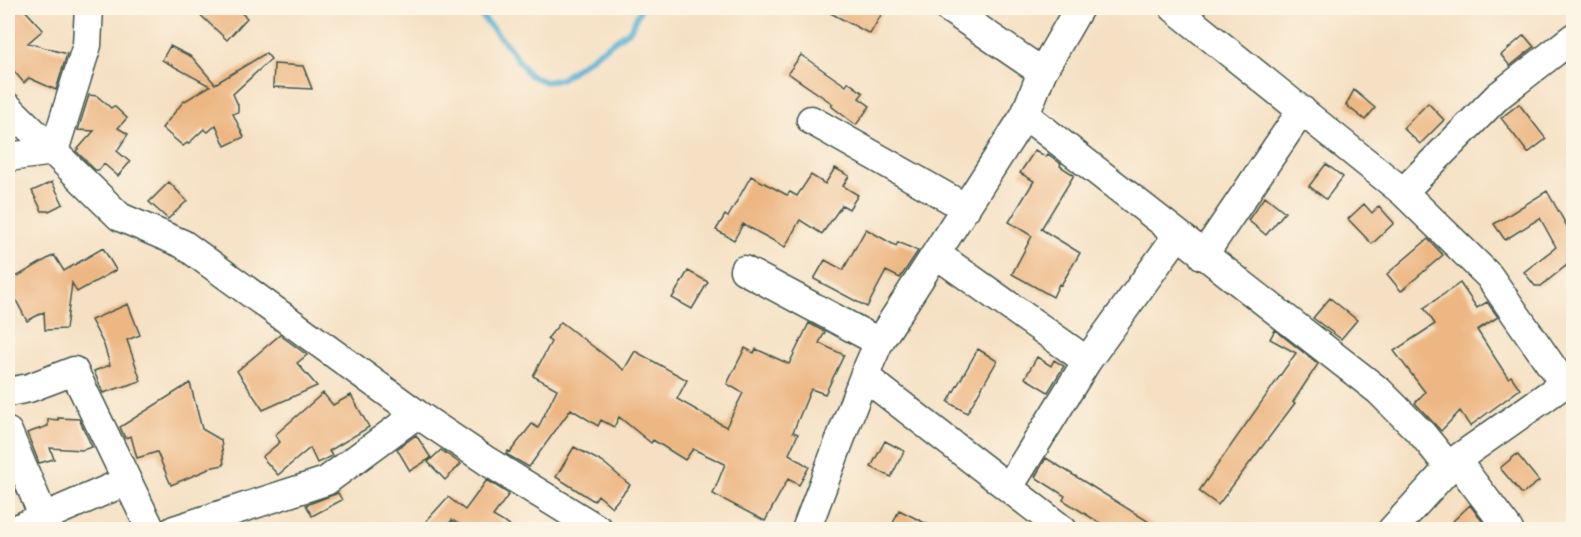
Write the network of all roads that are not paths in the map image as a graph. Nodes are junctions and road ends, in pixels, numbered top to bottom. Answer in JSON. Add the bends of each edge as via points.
{"nodes":[{"id":1,"x":88,"y":8,"type":"edge"},
{"id":2,"x":948,"y":8,"type":"edge"},
{"id":3,"x":1078,"y":8,"type":"edge"},
{"id":4,"x":1174,"y":8,"type":"edge"},
{"id":5,"x":1574,"y":37,"type":"edge"},
{"id":6,"x":1042,"y":72,"type":"junction"},
{"id":7,"x":8,"y":107,"type":"edge"},
{"id":8,"x":1302,"y":110,"type":"junction"},
{"id":9,"x":1025,"y":115,"type":"junction"},
{"id":10,"x":812,"y":120,"type":"dead end"},
{"id":11,"x":54,"y":151,"type":"junction"},
{"id":12,"x":8,"y":157,"type":"edge"},
{"id":13,"x":1403,"y":192,"type":"junction"},
{"id":14,"x":966,"y":208,"type":"junction"},
{"id":15,"x":1177,"y":236,"type":"junction"},
{"id":16,"x":936,"y":254,"type":"junction"},
{"id":17,"x":1203,"y":256,"type":"junction"},
{"id":18,"x":744,"y":270,"type":"dead end"},
{"id":19,"x":879,"y":342,"type":"junction"},
{"id":20,"x":1087,"y":361,"type":"junction"},
{"id":21,"x":864,"y":376,"type":"junction"},
{"id":22,"x":1569,"y":381,"type":"edge"},
{"id":23,"x":8,"y":392,"type":"edge"},
{"id":24,"x":417,"y":414,"type":"junction"},
{"id":25,"x":8,"y":432,"type":"edge"},
{"id":26,"x":1452,"y":464,"type":"junction"},
{"id":27,"x":128,"y":481,"type":"junction"},
{"id":28,"x":1009,"y":487,"type":"junction"},
{"id":29,"x":46,"y":523,"type":"edge"},
{"id":30,"x":14,"y":530,"type":"edge"},
{"id":31,"x":151,"y":530,"type":"edge"},
{"id":32,"x":174,"y":530,"type":"edge"},
{"id":33,"x":599,"y":530,"type":"edge"},
{"id":34,"x":806,"y":530,"type":"edge"},
{"id":35,"x":1063,"y":530,"type":"edge"},
{"id":36,"x":1392,"y":530,"type":"edge"},
{"id":37,"x":1509,"y":530,"type":"edge"}],
"edges":[{"from":1,"to":11,"type":"street","via":[[87,45]]},
{"from":2,"to":6,"type":"street"},
{"from":3,"to":6,"type":"street"},
{"from":4,"to":8,"type":"street"},
{"from":5,"to":13,"type":"street","via":[[1498,96]]},
{"from":6,"to":9,"type":"street"},
{"from":7,"to":11,"type":"street"},
{"from":8,"to":13,"type":"street"},
{"from":8,"to":17,"type":"street"},
{"from":9,"to":14,"type":"street"},
{"from":9,"to":15,"type":"street"},
{"from":10,"to":14,"type":"street"},
{"from":11,"to":12,"type":"street"},
{"from":11,"to":24,"type":"street","via":[[120,217],[183,244]]},
{"from":13,"to":22,"type":"street","via":[[1489,276]]},
{"from":14,"to":16,"type":"street"},
{"from":15,"to":17,"type":"street"},
{"from":15,"to":20,"type":"street"},
{"from":16,"to":19,"type":"street"},
{"from":16,"to":20,"type":"street"},
{"from":17,"to":26,"type":"street","via":[[1379,391]]},
{"from":18,"to":19,"type":"street"},
{"from":19,"to":21,"type":"street"},
{"from":20,"to":28,"type":"street"},
{"from":21,"to":28,"type":"street"},
{"from":21,"to":34,"type":"street"},
{"from":22,"to":26,"type":"street"},
{"from":23,"to":27,"type":"street","via":[[74,370]]},
{"from":24,"to":32,"type":"street","via":[[326,481]]},
{"from":24,"to":33,"type":"street"},
{"from":25,"to":29,"type":"street"},
{"from":26,"to":36,"type":"street"},
{"from":26,"to":37,"type":"street"},
{"from":27,"to":29,"type":"street"},
{"from":27,"to":31,"type":"street"},
{"from":28,"to":35,"type":"street"},
{"from":29,"to":30,"type":"street"}]}
